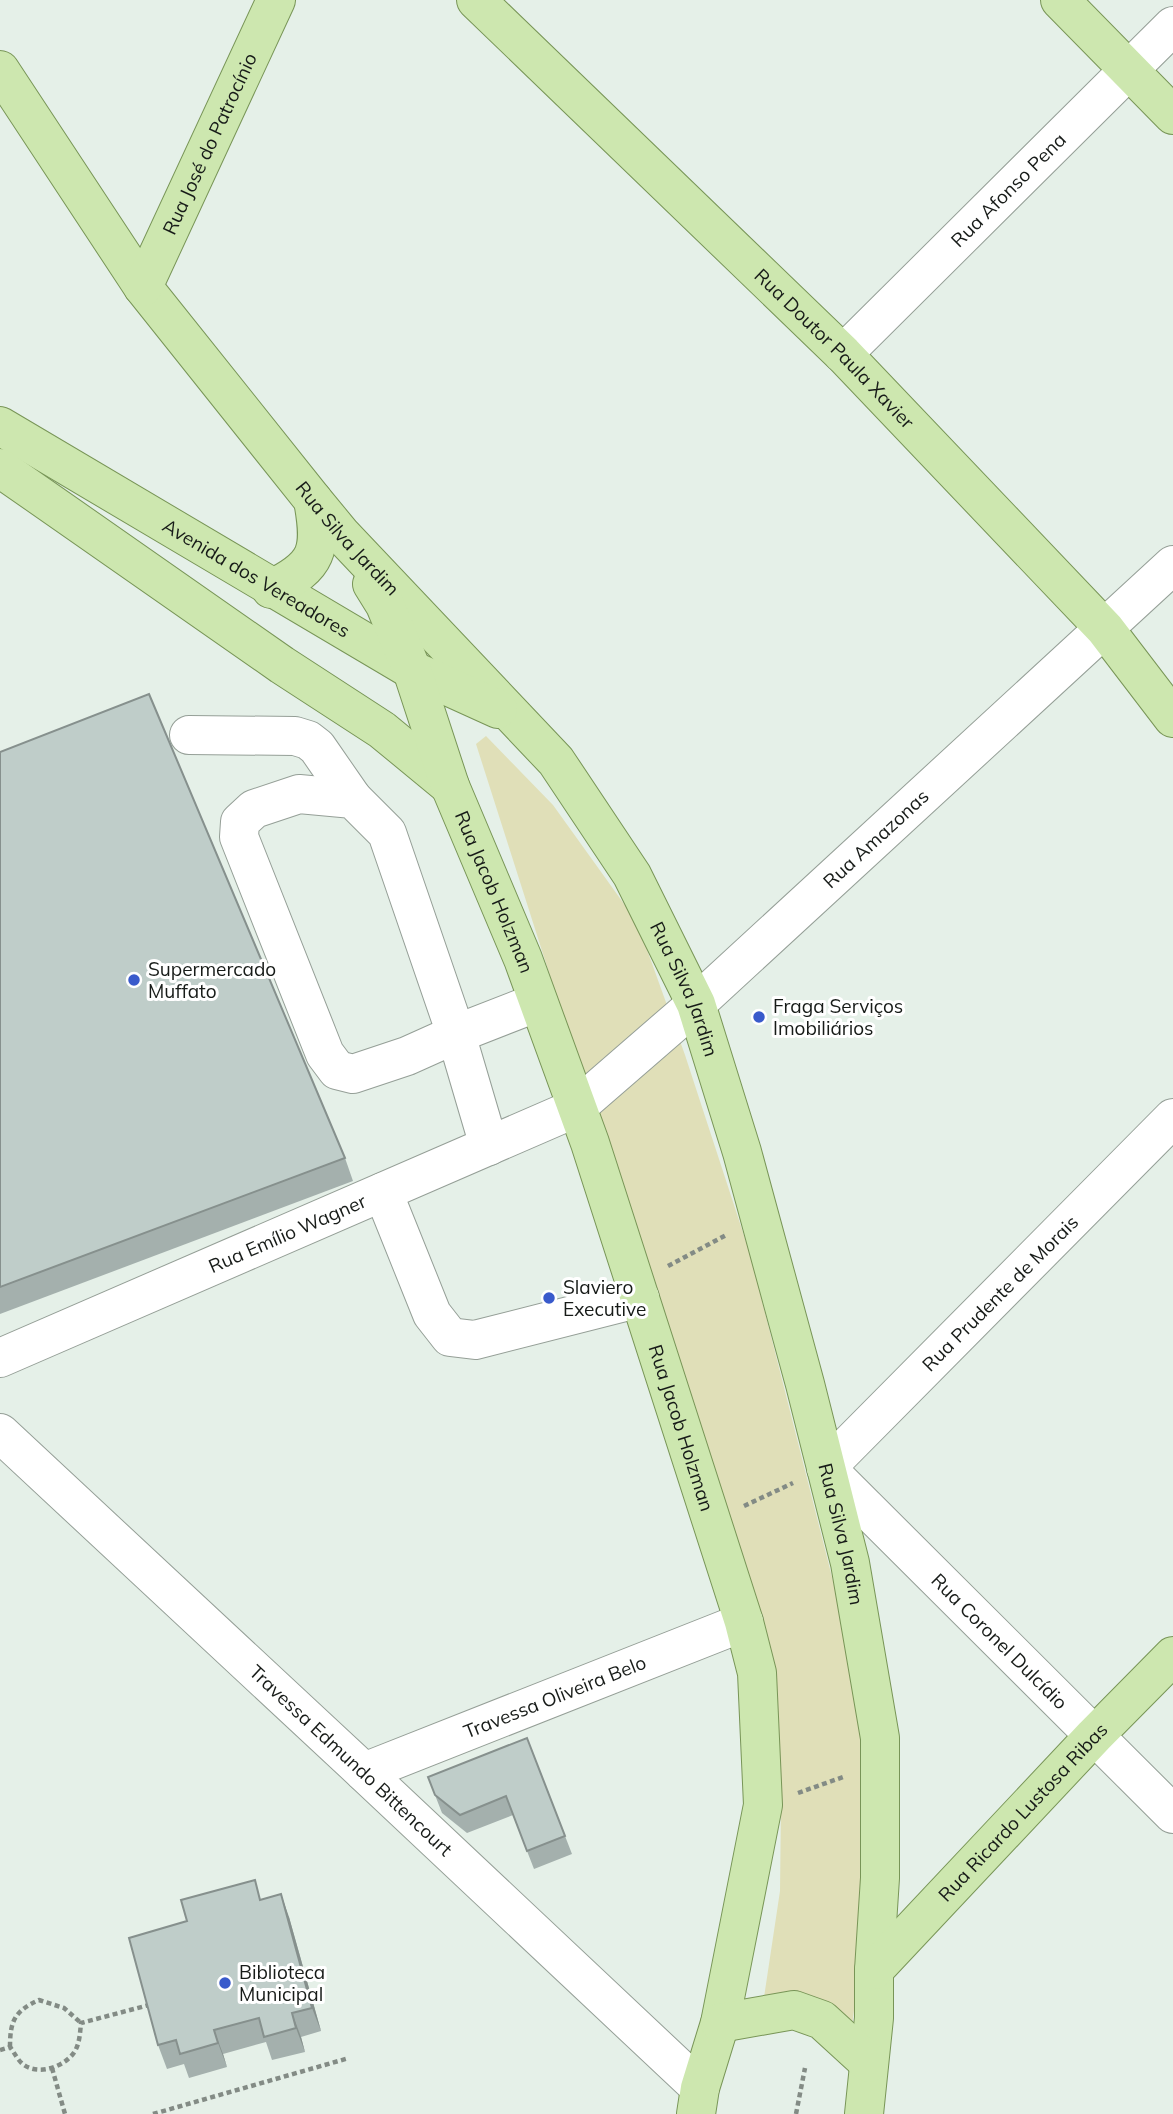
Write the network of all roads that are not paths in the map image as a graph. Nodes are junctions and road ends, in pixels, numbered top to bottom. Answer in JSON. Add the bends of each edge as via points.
{"nodes":[{"id":1,"x":276,"y":0,"type":"edge"},
{"id":2,"x":476,"y":0,"type":"edge"},
{"id":3,"x":1060,"y":0,"type":"edge"},
{"id":4,"x":1173,"y":26,"type":"edge"},
{"id":5,"x":0,"y":70,"type":"edge"},
{"id":6,"x":1130,"y":71,"type":"junction"},
{"id":7,"x":1173,"y":115,"type":"edge"},
{"id":8,"x":143,"y":287,"type":"junction"},
{"id":9,"x":844,"y":354,"type":"junction"},
{"id":10,"x":0,"y":426,"type":"edge"},
{"id":11,"x":0,"y":468,"type":"edge"},
{"id":12,"x":313,"y":500,"type":"junction"},
{"id":13,"x":341,"y":534,"type":"junction"},
{"id":14,"x":1173,"y":565,"type":"edge"},
{"id":15,"x":271,"y":589,"type":"junction"},
{"id":16,"x":1105,"y":629,"type":"junction"},
{"id":17,"x":412,"y":670,"type":"junction"},
{"id":18,"x":516,"y":717,"type":"junction"},
{"id":19,"x":1173,"y":718,"type":"edge"},
{"id":20,"x":189,"y":735,"type":"dead end"},
{"id":21,"x":450,"y":786,"type":"junction"},
{"id":22,"x":353,"y":799,"type":"junction"},
{"id":23,"x":538,"y":1002,"type":"junction"},
{"id":24,"x":696,"y":1004,"type":"junction"},
{"id":25,"x":456,"y":1034,"type":"junction"},
{"id":26,"x":576,"y":1108,"type":"junction"},
{"id":27,"x":1173,"y":1118,"type":"edge"},
{"id":28,"x":489,"y":1146,"type":"junction"},
{"id":29,"x":383,"y":1192,"type":"junction"},
{"id":30,"x":637,"y":1291,"type":"junction"},
{"id":31,"x":0,"y":1358,"type":"edge"},
{"id":32,"x":0,"y":1433,"type":"edge"},
{"id":33,"x":826,"y":1468,"type":"junction"},
{"id":34,"x":744,"y":1622,"type":"junction"},
{"id":35,"x":1173,"y":1656,"type":"edge"},
{"id":36,"x":1094,"y":1736,"type":"junction"},
{"id":37,"x":364,"y":1772,"type":"junction"},
{"id":38,"x":1173,"y":1814,"type":"edge"},
{"id":39,"x":874,"y":1970,"type":"junction"},
{"id":40,"x":720,"y":2023,"type":"junction"},
{"id":41,"x":869,"y":2063,"type":"junction"},
{"id":42,"x":698,"y":2101,"type":"edge"},
{"id":43,"x":864,"y":2114,"type":"edge"}],
"edges":[{"from":1,"to":8,"type":"main road","name":"Rua José do Patrocínio"},
{"from":2,"to":9,"type":"main road","name":"Rua Doutor Paula Xavier"},
{"from":3,"to":6,"type":"main road"},
{"from":4,"to":6,"type":"street","name":"Rua Afonso Pena"},
{"from":5,"to":8,"type":"main road","name":"Rua Silva Jardim"},
{"from":6,"to":7,"type":"main road"},
{"from":6,"to":9,"type":"street","name":"Rua Afonso Pena"},
{"from":8,"to":12,"type":"main road","name":"Rua Silva Jardim"},
{"from":9,"to":16,"type":"main road","name":"Rua Doutor Paula Xavier"},
{"from":10,"to":15,"type":"main road","name":"Avenida dos Vereadores"},
{"from":11,"to":21,"type":"main road","via":[[382,730]]},
{"from":12,"to":13,"type":"main road","name":"Rua Silva Jardim"},
{"from":12,"to":15,"type":"main road","via":[[316,551],[307,568]]},
{"from":13,"to":17,"type":"main road","name":"Rua Jacob Holzman","via":[[384,605]]},
{"from":13,"to":18,"type":"main road","name":"Rua Silva Jardim"},
{"from":14,"to":16,"type":"street","name":"Rua Amazonas"},
{"from":15,"to":17,"type":"main road","name":"Avenida dos Vereadores"},
{"from":16,"to":19,"type":"main road","name":"Rua Doutor Paula Xavier"},
{"from":16,"to":24,"type":"street","name":"Rua Amazonas"},
{"from":17,"to":18,"type":"main road","name":"Avenida dos Vereadores"},
{"from":17,"to":21,"type":"main road","name":"Rua Jacob Holzman"},
{"from":18,"to":24,"type":"main road","name":"Rua Silva Jardim","via":[[556,761],[632,875]]},
{"from":20,"to":22,"type":"street","via":[[308,740]]},
{"from":21,"to":23,"type":"main road","name":"Rua Jacob Holzman"},
{"from":22,"to":25,"type":"street","via":[[387,833]]},
{"from":22,"to":25,"type":"street","via":[[299,794],[254,809],[240,822],[239,837],[325,1054],[337,1070],[353,1074]]},
{"from":23,"to":25,"type":"street"},
{"from":23,"to":26,"type":"main road","name":"Rua Jacob Holzman"},
{"from":24,"to":26,"type":"street","name":"Rua Amazonas"},
{"from":24,"to":33,"type":"main road","name":"Rua Silva Jardim","via":[[742,1152]]},
{"from":25,"to":28,"type":"street"},
{"from":26,"to":28,"type":"street","name":"Rua Emílio Wagner"},
{"from":26,"to":30,"type":"main road","name":"Rua Jacob Holzman"},
{"from":27,"to":33,"type":"street","name":"Rua Prudente de Morais"},
{"from":28,"to":29,"type":"street","name":"Rua Emílio Wagner"},
{"from":29,"to":30,"type":"street","via":[[432,1314],[450,1337],[475,1340]]},
{"from":29,"to":31,"type":"street","name":"Rua Emílio Wagner"},
{"from":30,"to":34,"type":"main road","name":"Rua Jacob Holzman"},
{"from":32,"to":37,"type":"street","name":"Travessa Edmundo Bittencourt"},
{"from":33,"to":36,"type":"street","name":"Rua Coronel Dulcídio"},
{"from":33,"to":39,"type":"main road","name":"Rua Silva Jardim","via":[[850,1563],[880,1738],[881,1868]]},
{"from":34,"to":37,"type":"street","name":"Travessa Oliveira Belo"},
{"from":34,"to":40,"type":"main road","name":"Rua Jacob Holzman","via":[[757,1673],[762,1805]]},
{"from":35,"to":36,"type":"main road","name":"Rua Ricardo Lustosa Ribas"},
{"from":36,"to":38,"type":"street","name":"Rua Coronel Dulcídio"},
{"from":36,"to":39,"type":"main road","name":"Rua Ricardo Lustosa Ribas"},
{"from":37,"to":42,"type":"street","name":"Travessa Edmundo Bittencourt"},
{"from":39,"to":41,"type":"main road","name":"Rua Silva Jardim"},
{"from":40,"to":41,"type":"main road","via":[[794,2010],[822,2020]]},
{"from":40,"to":42,"type":"main road","name":"Rua Jacob Holzman"},
{"from":41,"to":43,"type":"main road","name":"Rua Silva Jardim"}]}
